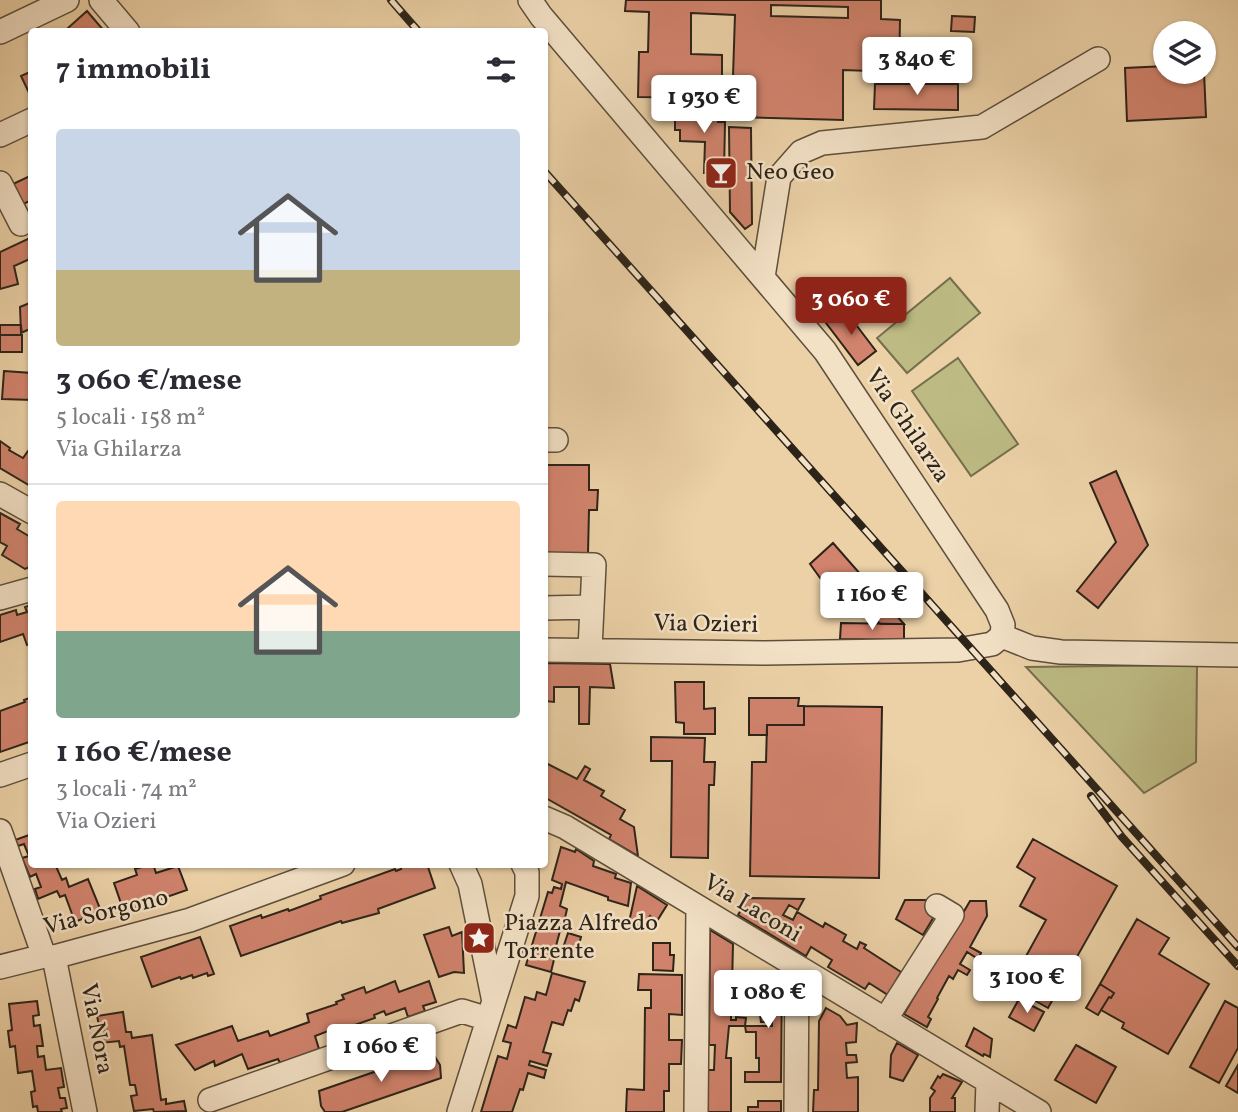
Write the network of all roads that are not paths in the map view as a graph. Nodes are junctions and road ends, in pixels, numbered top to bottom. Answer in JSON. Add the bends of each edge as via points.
{"nodes":[{"id":1,"x":67,"y":0,"type":"edge"},
{"id":2,"x":101,"y":0,"type":"edge"},
{"id":3,"x":530,"y":0,"type":"edge"},
{"id":4,"x":125,"y":28,"type":"edge"},
{"id":5,"x":0,"y":32,"type":"edge"},
{"id":6,"x":1098,"y":58,"type":"dead end"},
{"id":7,"x":28,"y":122,"type":"edge"},
{"id":8,"x":0,"y":135,"type":"edge"},
{"id":9,"x":0,"y":183,"type":"edge"},
{"id":10,"x":17,"y":226,"type":"edge"},
{"id":11,"x":763,"y":277,"type":"junction"},
{"id":12,"x":0,"y":495,"type":"edge"},
{"id":13,"x":28,"y":510,"type":"edge"},
{"id":14,"x":548,"y":564,"type":"edge"},
{"id":15,"x":28,"y":590,"type":"edge"},
{"id":16,"x":0,"y":598,"type":"edge"},
{"id":17,"x":592,"y":607,"type":"junction"},
{"id":18,"x":548,"y":608,"type":"edge"},
{"id":19,"x":1002,"y":636,"type":"junction"},
{"id":20,"x":590,"y":649,"type":"junction"},
{"id":21,"x":548,"y":650,"type":"edge"},
{"id":22,"x":1238,"y":655,"type":"edge"},
{"id":23,"x":28,"y":765,"type":"edge"},
{"id":24,"x":0,"y":775,"type":"edge"},
{"id":25,"x":548,"y":827,"type":"edge"},
{"id":26,"x":0,"y":831,"type":"edge"},
{"id":27,"x":332,"y":868,"type":"edge"},
{"id":28,"x":463,"y":868,"type":"edge"},
{"id":29,"x":527,"y":868,"type":"edge"},
{"id":30,"x":937,"y":906,"type":"dead end"},
{"id":31,"x":698,"y":907,"type":"junction"},
{"id":32,"x":49,"y":956,"type":"junction"},
{"id":33,"x":0,"y":967,"type":"edge"},
{"id":34,"x":797,"y":967,"type":"junction"},
{"id":35,"x":491,"y":1010,"type":"junction"},
{"id":36,"x":885,"y":1020,"type":"junction"},
{"id":37,"x":988,"y":1082,"type":"junction"},
{"id":38,"x":210,"y":1100,"type":"dead end"},
{"id":39,"x":85,"y":1112,"type":"edge"},
{"id":40,"x":459,"y":1112,"type":"edge"},
{"id":41,"x":696,"y":1112,"type":"edge"},
{"id":42,"x":796,"y":1112,"type":"edge"},
{"id":43,"x":987,"y":1112,"type":"edge"},
{"id":44,"x":1039,"y":1112,"type":"edge"}],
"edges":[{"from":1,"to":5,"type":"street"},
{"from":2,"to":4,"type":"street"},
{"from":3,"to":11,"type":"street","name":"Via Ghilarza"},
{"from":6,"to":11,"type":"street","via":[[982,128],[822,143],[801,152],[779,177]]},
{"from":7,"to":8,"type":"street"},
{"from":9,"to":10,"type":"street"},
{"from":11,"to":19,"type":"street","name":"Via Ghilarza","via":[[825,351],[970,568],[1001,618]]},
{"from":12,"to":13,"type":"street"},
{"from":14,"to":17,"type":"street","via":[[594,565]]},
{"from":15,"to":16,"type":"street"},
{"from":17,"to":18,"type":"street"},
{"from":17,"to":20,"type":"street"},
{"from":19,"to":20,"type":"street","name":"Via Ozieri","via":[[992,645],[958,650],[764,653]]},
{"from":19,"to":22,"type":"street","via":[[1032,648],[1061,652]]},
{"from":20,"to":21,"type":"street","name":"Via Ozieri"},
{"from":23,"to":24,"type":"street"},
{"from":25,"to":31,"type":"street","name":"Via Laconi"},
{"from":26,"to":32,"type":"street","name":"Via Nora"},
{"from":27,"to":32,"type":"street","name":"Via Sorgono","via":[[190,920]]},
{"from":28,"to":35,"type":"street","via":[[470,884]]},
{"from":29,"to":35,"type":"street","via":[[527,896]]},
{"from":30,"to":36,"type":"street","via":[[952,915]]},
{"from":31,"to":34,"type":"street","name":"Via Laconi"},
{"from":31,"to":41,"type":"street"},
{"from":32,"to":33,"type":"street","name":"Via Sorgono"},
{"from":32,"to":39,"type":"street","name":"Via Nora"},
{"from":34,"to":36,"type":"street","name":"Via Laconi"},
{"from":34,"to":42,"type":"street"},
{"from":35,"to":38,"type":"street","via":[[462,1012]]},
{"from":35,"to":40,"type":"street"},
{"from":36,"to":37,"type":"street","name":"Via Laconi"},
{"from":37,"to":43,"type":"street"},
{"from":37,"to":44,"type":"street","name":"Via Laconi"}]}
